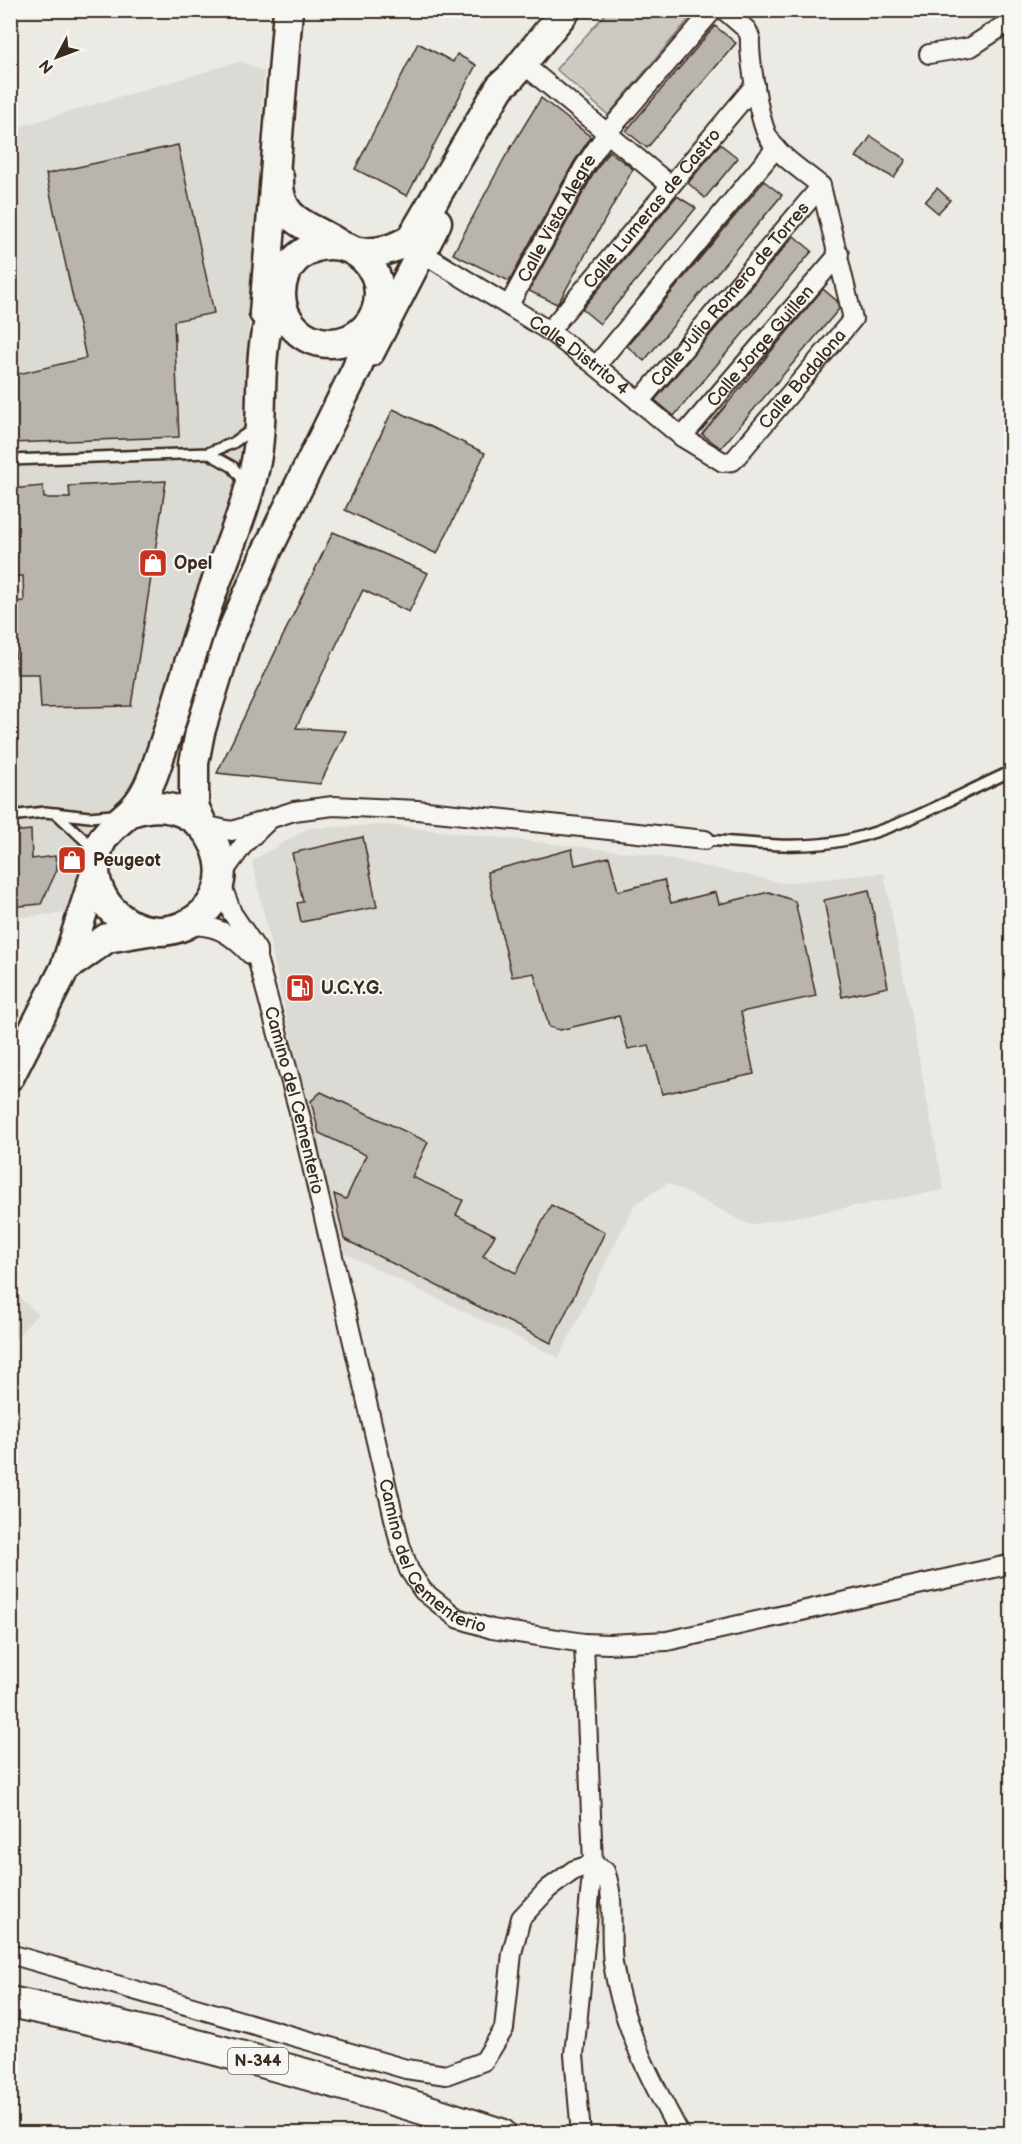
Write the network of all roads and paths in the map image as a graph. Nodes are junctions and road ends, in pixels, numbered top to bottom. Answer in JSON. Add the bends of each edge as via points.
{"nodes":[{"id":1,"x":288,"y":10,"type":"edge"},
{"id":2,"x":566,"y":10,"type":"edge"},
{"id":3,"x":713,"y":10,"type":"edge"},
{"id":4,"x":724,"y":10,"type":"edge"},
{"id":5,"x":1011,"y":20,"type":"edge"},
{"id":6,"x":929,"y":54,"type":"dead end"},
{"id":7,"x":517,"y":70,"type":"junction"},
{"id":8,"x":755,"y":85,"type":"junction"},
{"id":9,"x":608,"y":133,"type":"junction"},
{"id":10,"x":776,"y":148,"type":"junction"},
{"id":11,"x":278,"y":158,"type":"junction"},
{"id":12,"x":670,"y":185,"type":"junction"},
{"id":13,"x":822,"y":186,"type":"junction"},
{"id":14,"x":348,"y":248,"type":"junction"},
{"id":15,"x":421,"y":252,"type":"junction"},
{"id":16,"x":839,"y":254,"type":"junction"},
{"id":17,"x":280,"y":289,"type":"junction"},
{"id":18,"x":508,"y":305,"type":"junction"},
{"id":19,"x":374,"y":315,"type":"junction"},
{"id":20,"x":549,"y":331,"type":"junction"},
{"id":21,"x":265,"y":336,"type":"junction"},
{"id":22,"x":596,"y":366,"type":"junction"},
{"id":23,"x":357,"y":368,"type":"junction"},
{"id":24,"x":639,"y":402,"type":"junction"},
{"id":25,"x":260,"y":419,"type":"junction"},
{"id":26,"x":682,"y":437,"type":"junction"},
{"id":27,"x":208,"y":453,"type":"junction"},
{"id":28,"x":10,"y":460,"type":"edge"},
{"id":29,"x":732,"y":461,"type":"joint"},
{"id":30,"x":249,"y":489,"type":"junction"},
{"id":31,"x":1011,"y":771,"type":"edge"},
{"id":32,"x":130,"y":812,"type":"junction"},
{"id":33,"x":56,"y":813,"type":"junction"},
{"id":34,"x":10,"y":816,"type":"edge"},
{"id":35,"x":270,"y":819,"type":"junction"},
{"id":36,"x":202,"y":824,"type":"junction"},
{"id":37,"x":705,"y":840,"type":"joint"},
{"id":38,"x":96,"y":863,"type":"junction"},
{"id":39,"x":220,"y":878,"type":"junction"},
{"id":40,"x":184,"y":926,"type":"junction"},
{"id":41,"x":150,"y":931,"type":"junction"},
{"id":42,"x":256,"y":958,"type":"junction"},
{"id":43,"x":65,"y":968,"type":"junction"},
{"id":44,"x":10,"y":1076,"type":"edge"},
{"id":45,"x":1011,"y":1564,"type":"edge"},
{"id":46,"x":584,"y":1643,"type":"junction"},
{"id":47,"x":593,"y":1864,"type":"junction"},
{"id":48,"x":10,"y":1954,"type":"edge"},
{"id":49,"x":10,"y":2001,"type":"edge"},
{"id":50,"x":10,"y":2010,"type":"edge"},
{"id":51,"x":121,"y":2024,"type":"junction"},
{"id":52,"x":501,"y":2133,"type":"edge"},
{"id":53,"x":581,"y":2133,"type":"edge"},
{"id":54,"x":680,"y":2133,"type":"edge"}],
"edges":[{"from":1,"to":11,"type":"main road"},
{"from":2,"to":7,"type":"main road"},
{"from":3,"to":9,"type":"street","name":"Calle Vista Alegre"},
{"from":4,"to":8,"type":"street","via":[[750,37]]},
{"from":5,"to":6,"type":"street","via":[[971,47]]},
{"from":7,"to":9,"type":"street"},
{"from":7,"to":14,"type":"main road","via":[[500,87],[411,239],[375,254]]},
{"from":7,"to":15,"type":"main road"},
{"from":8,"to":10,"type":"street","via":[[768,138]]},
{"from":8,"to":12,"type":"street","name":"Calle Lumeras de Castro"},
{"from":9,"to":12,"type":"street"},
{"from":9,"to":18,"type":"street","name":"Calle Vista Alegre","via":[[571,189]]},
{"from":10,"to":13,"type":"street"},
{"from":10,"to":22,"type":"street"},
{"from":11,"to":14,"type":"main road","via":[[281,194],[288,211],[303,226]]},
{"from":11,"to":21,"type":"main road","via":[[271,211]]},
{"from":12,"to":20,"type":"street","name":"Calle Lumeras de Castro"},
{"from":13,"to":16,"type":"street","name":"Calle Badalona"},
{"from":13,"to":24,"type":"street","name":"Calle Julio Romero de Torres"},
{"from":14,"to":17,"type":"main road","via":[[316,246],[296,258]]},
{"from":14,"to":19,"type":"main road","via":[[371,266],[376,275],[379,285]]},
{"from":15,"to":18,"type":"street","name":"Calle Distrito 4"},
{"from":15,"to":19,"type":"main road","via":[[403,269]]},
{"from":15,"to":23,"type":"main road","via":[[374,345]]},
{"from":16,"to":26,"type":"street","name":"Calle Jorge Guillen"},
{"from":16,"to":29,"type":"street","name":"Calle Badalona","via":[[853,319]]},
{"from":17,"to":19,"type":"main road","via":[[286,317],[294,328],[319,342],[340,342],[360,334]]},
{"from":17,"to":21,"type":"main road"},
{"from":18,"to":20,"type":"street","name":"Calle Distrito 4"},
{"from":19,"to":23,"type":"main road"},
{"from":20,"to":22,"type":"street","name":"Calle Distrito 4"},
{"from":21,"to":25,"type":"main road"},
{"from":22,"to":24,"type":"street","name":"Calle Distrito 4"},
{"from":23,"to":36,"type":"main road","via":[[266,553],[230,638],[194,763],[194,806]]},
{"from":24,"to":26,"type":"street","name":"Calle Distrito 4"},
{"from":25,"to":27,"type":"lane","via":[[240,440]]},
{"from":25,"to":30,"type":"main road"},
{"from":26,"to":29,"type":"street","name":"Calle Distrito 4","via":[[723,462]]},
{"from":27,"to":28,"type":"lane"},
{"from":27,"to":30,"type":"lane","via":[[233,467]]},
{"from":30,"to":32,"type":"main road","via":[[153,775]]},
{"from":31,"to":37,"type":"lane","via":[[894,824],[847,840],[784,845]]},
{"from":32,"to":33,"type":"lane","via":[[103,817]]},
{"from":32,"to":36,"type":"main road","via":[[143,807],[169,807]]},
{"from":32,"to":38,"type":"main road","via":[[104,836]]},
{"from":33,"to":34,"type":"lane"},
{"from":33,"to":38,"type":"lane"},
{"from":35,"to":36,"type":"street","via":[[232,831]]},
{"from":35,"to":37,"type":"street","via":[[294,811],[333,807],[417,810]]},
{"from":35,"to":39,"type":"street","via":[[244,844]]},
{"from":36,"to":39,"type":"main road","via":[[217,849]]},
{"from":38,"to":41,"type":"main road","via":[[101,894],[113,912]]},
{"from":38,"to":43,"type":"main road"},
{"from":39,"to":40,"type":"main road","via":[[212,901]]},
{"from":39,"to":42,"type":"street","name":"Camino del Cementerio","via":[[232,913],[257,950]]},
{"from":40,"to":41,"type":"main road"},
{"from":40,"to":42,"type":"street","via":[[221,929]]},
{"from":41,"to":43,"type":"main road","via":[[107,938]]},
{"from":42,"to":46,"type":"street","name":"Camino del Cementerio","via":[[287,1063],[409,1570],[423,1591],[457,1618],[492,1629]]},
{"from":43,"to":44,"type":"main road"},
{"from":45,"to":46,"type":"street","name":"Camino del Cementerio","via":[[667,1641]]},
{"from":46,"to":47,"type":"street"},
{"from":47,"to":48,"type":"street","via":[[574,1870],[548,1889],[521,1918],[512,1953],[504,2029],[484,2061],[446,2075],[406,2069]]},
{"from":47,"to":53,"type":"street","via":[[575,2046]]},
{"from":47,"to":54,"type":"street","via":[[605,1871],[611,1886],[613,1961],[625,2021]]},
{"from":49,"to":51,"type":"highway","number":"N-344"},
{"from":50,"to":51,"type":"highway"},
{"from":51,"to":52,"type":"highway","number":"N-344","via":[[387,2096]]}]}
